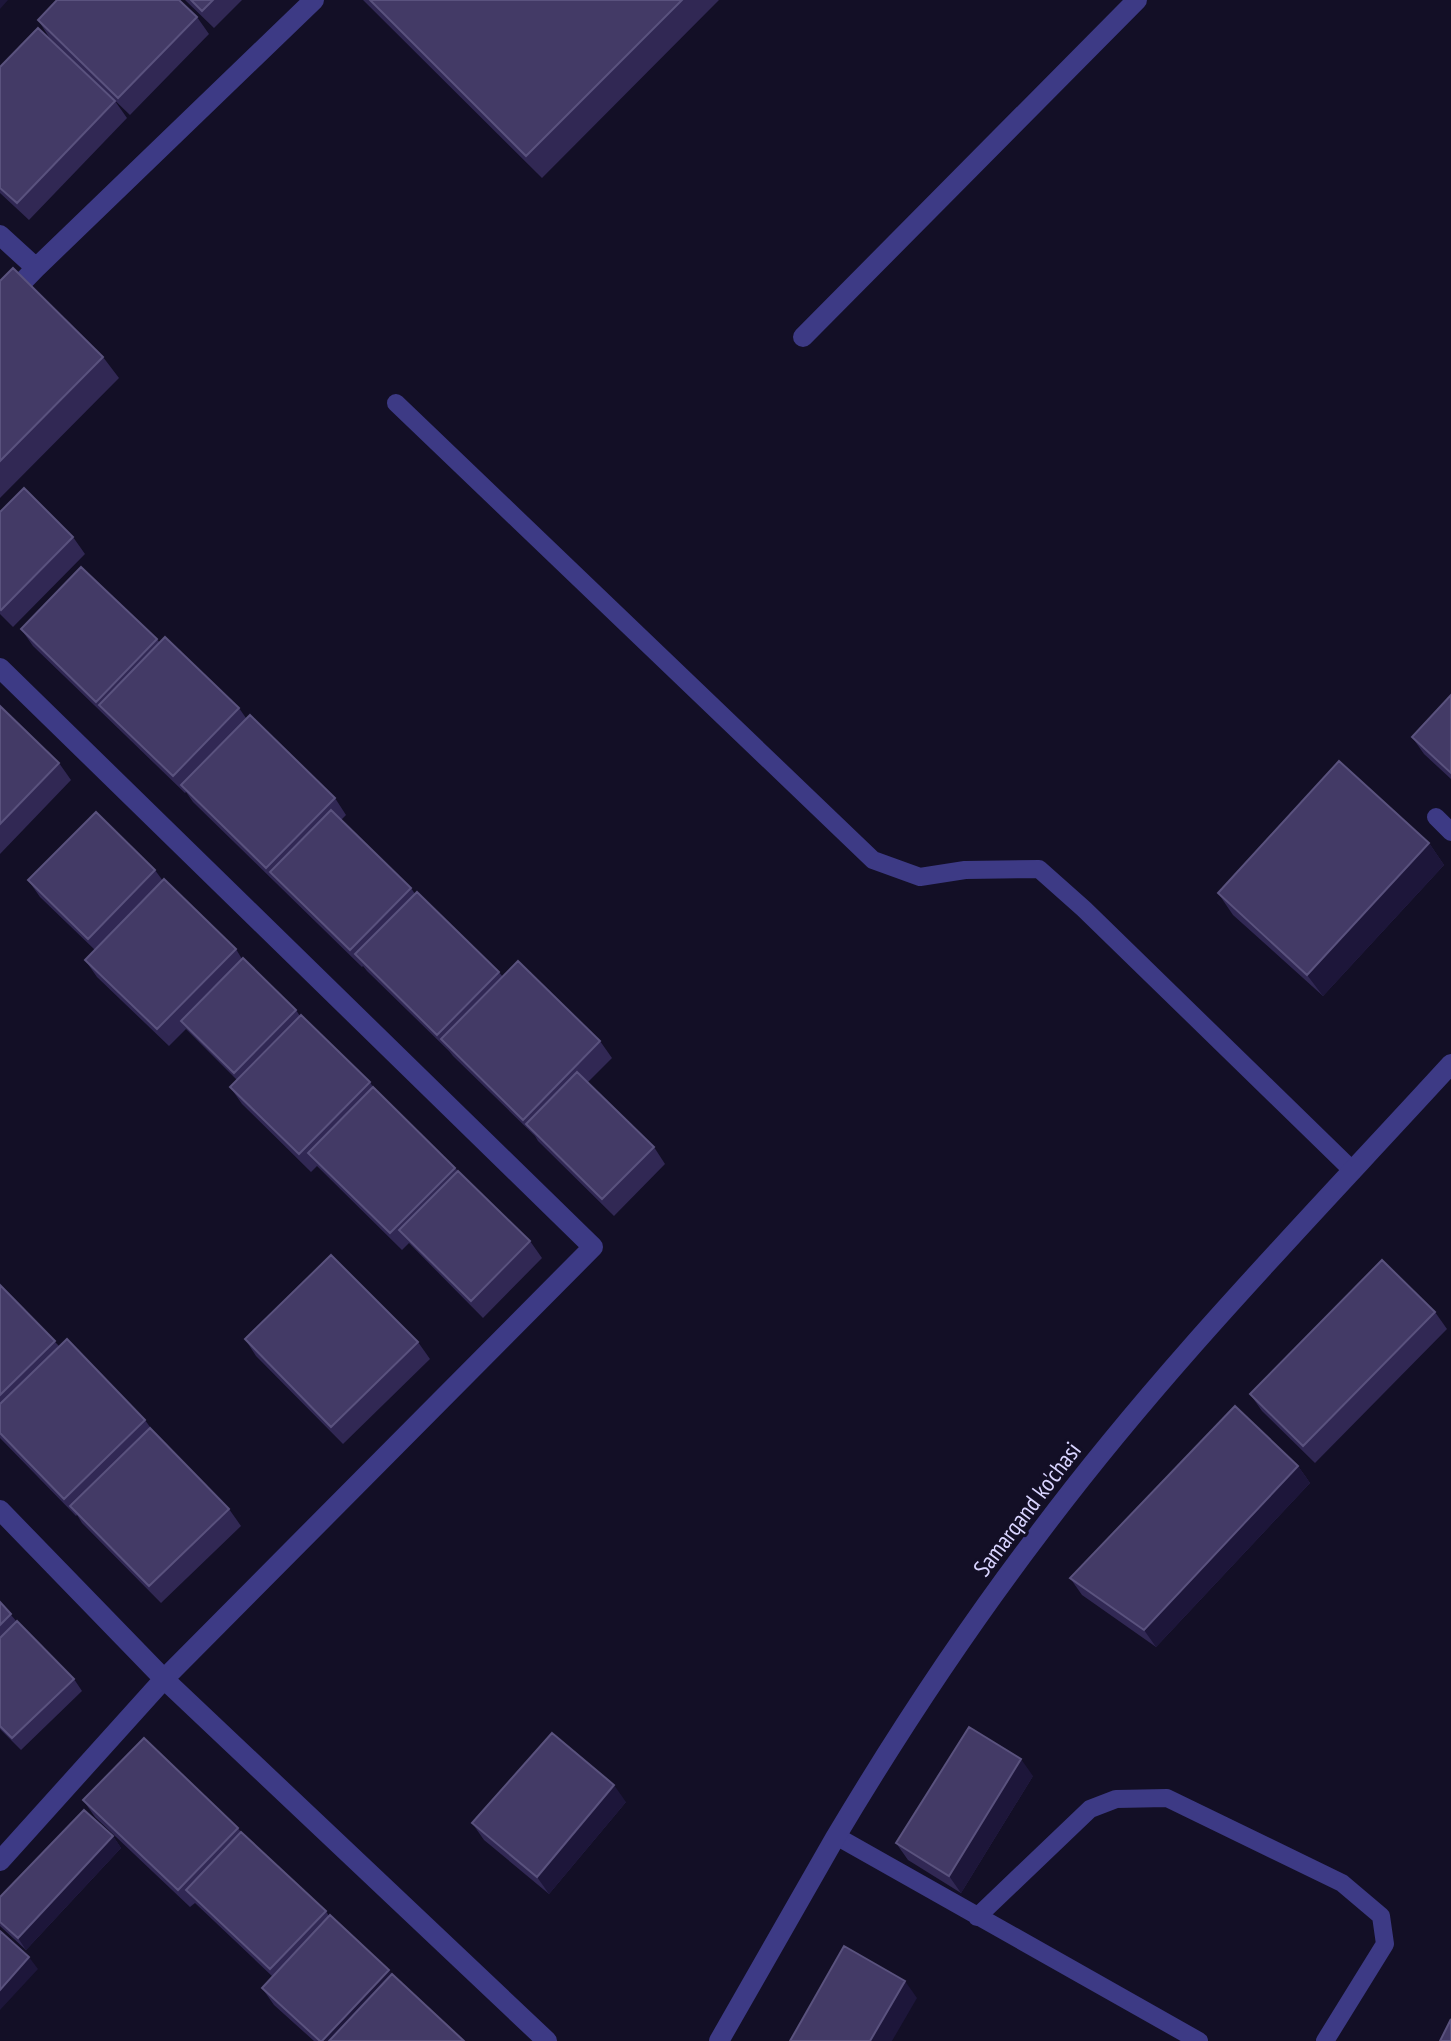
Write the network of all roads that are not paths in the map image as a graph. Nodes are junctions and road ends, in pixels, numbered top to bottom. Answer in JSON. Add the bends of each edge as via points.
{"nodes":[{"id":1,"x":314,"y":0,"type":"edge"},
{"id":2,"x":1137,"y":0,"type":"edge"},
{"id":3,"x":0,"y":235,"type":"edge"},
{"id":4,"x":36,"y":268,"type":"junction"},
{"id":5,"x":0,"y":305,"type":"edge"},
{"id":6,"x":803,"y":337,"type":"dead end"},
{"id":7,"x":396,"y":403,"type":"dead end"},
{"id":8,"x":0,"y":668,"type":"edge"},
{"id":9,"x":1436,"y":817,"type":"dead end"},
{"id":10,"x":1451,"y":832,"type":"edge"},
{"id":11,"x":1451,"y":1064,"type":"edge"},
{"id":12,"x":1353,"y":1171,"type":"junction"},
{"id":13,"x":0,"y":1510,"type":"edge"},
{"id":14,"x":164,"y":1679,"type":"junction"},
{"id":15,"x":836,"y":1836,"type":"junction"},
{"id":16,"x":0,"y":1861,"type":"edge"},
{"id":17,"x":977,"y":1917,"type":"junction"},
{"id":18,"x":547,"y":2041,"type":"edge"},
{"id":19,"x":719,"y":2041,"type":"edge"},
{"id":20,"x":1199,"y":2041,"type":"edge"},
{"id":21,"x":1325,"y":2041,"type":"edge"}],
"edges":[{"from":1,"to":4,"type":"street"},
{"from":2,"to":6,"type":"street"},
{"from":3,"to":4,"type":"street"},
{"from":4,"to":5,"type":"street"},
{"from":7,"to":12,"type":"lane","via":[[873,860],[920,877],[1039,869]]},
{"from":8,"to":14,"type":"street","via":[[593,1247]]},
{"from":9,"to":10,"type":"lane"},
{"from":11,"to":12,"type":"street","name":"Samarqand ko'chasi"},
{"from":12,"to":15,"type":"street","name":"Samarqand ko'chasi","via":[[1126,1422],[1039,1533],[954,1652]]},
{"from":13,"to":14,"type":"street"},
{"from":14,"to":16,"type":"street"},
{"from":14,"to":18,"type":"street"},
{"from":15,"to":17,"type":"lane"},
{"from":15,"to":19,"type":"street","name":"Samarqand ko'chasi"},
{"from":17,"to":20,"type":"lane"},
{"from":17,"to":21,"type":"lane","via":[[1090,1809],[1116,1799],[1167,1798],[1342,1883],[1381,1916],[1385,1944]]}]}
